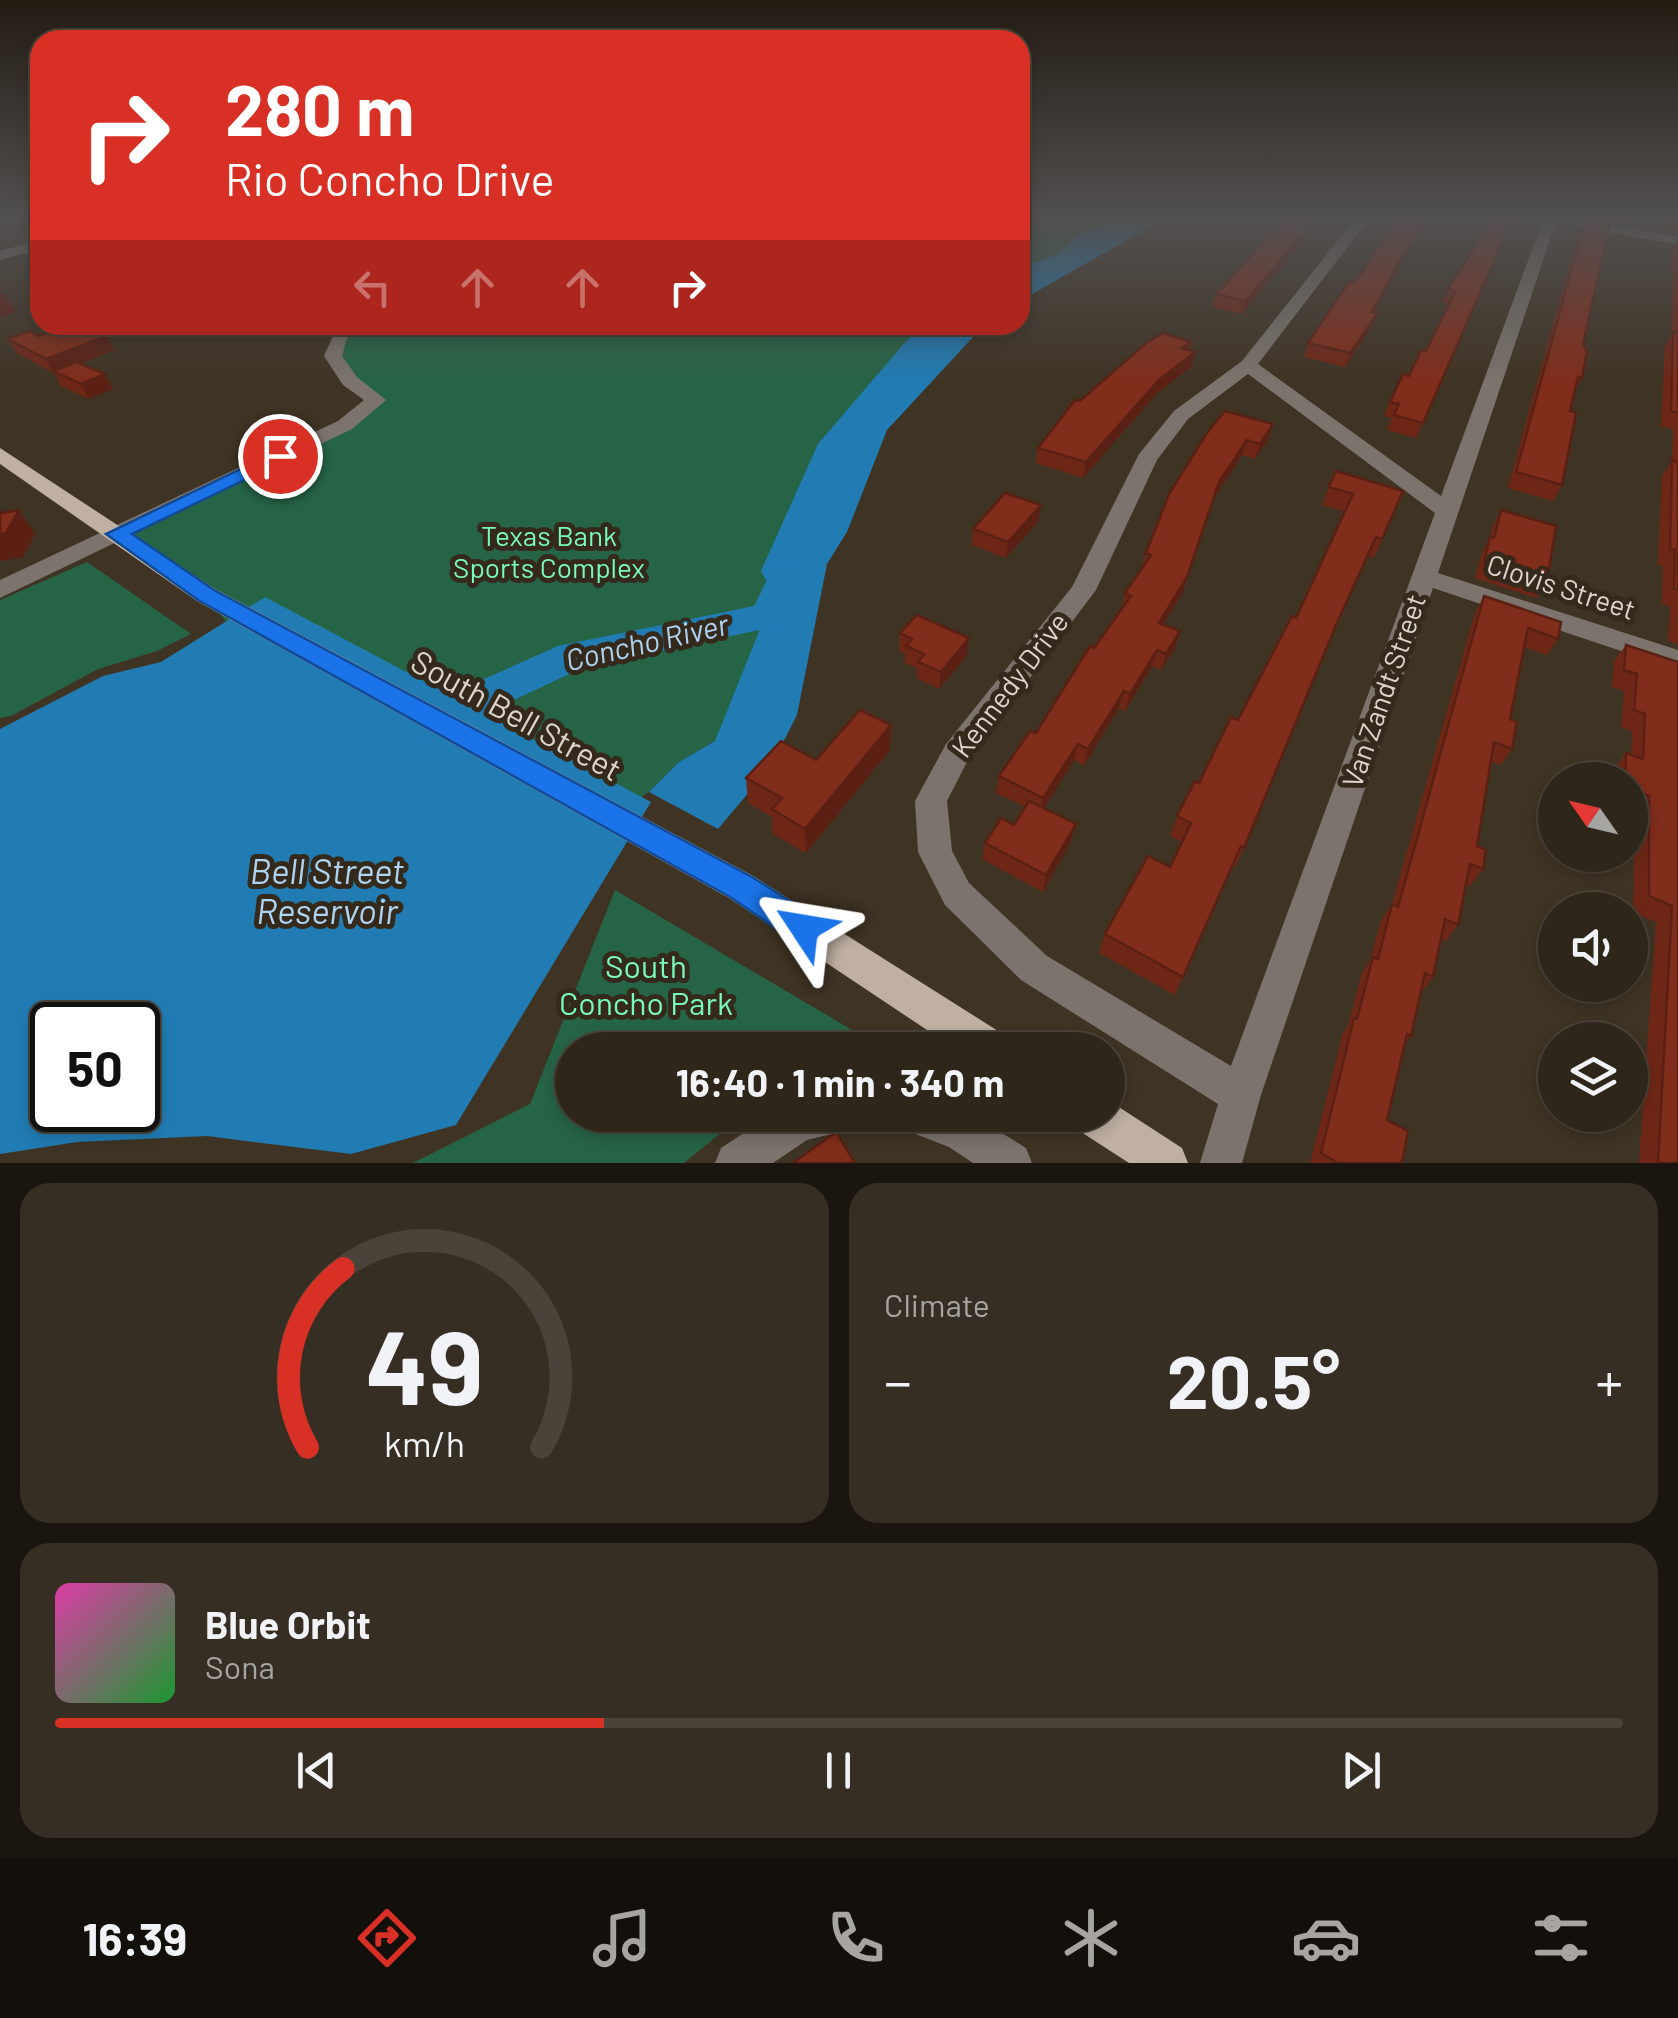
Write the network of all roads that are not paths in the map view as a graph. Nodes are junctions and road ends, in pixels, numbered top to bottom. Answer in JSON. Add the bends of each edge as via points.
{"nodes":[{"id":1,"x":1319,"y":274,"type":"edge"},
{"id":2,"x":1531,"y":274,"type":"edge"},
{"id":3,"x":339,"y":335,"type":"edge"},
{"id":4,"x":1248,"y":365,"type":"junction"},
{"id":5,"x":0,"y":454,"type":"edge"},
{"id":6,"x":1447,"y":511,"type":"junction"},
{"id":7,"x":116,"y":534,"type":"junction"},
{"id":8,"x":1424,"y":577,"type":"junction"},
{"id":9,"x":0,"y":590,"type":"edge"},
{"id":10,"x":1678,"y":660,"type":"edge"},
{"id":11,"x":964,"y":1032,"type":"edge"},
{"id":12,"x":1241,"y":1095,"type":"junction"},
{"id":13,"x":782,"y":1132,"type":"edge"},
{"id":14,"x":964,"y":1132,"type":"edge"},
{"id":15,"x":1119,"y":1132,"type":"edge"},
{"id":16,"x":736,"y":1163,"type":"edge"},
{"id":17,"x":1012,"y":1163,"type":"edge"},
{"id":18,"x":1167,"y":1163,"type":"edge"},
{"id":19,"x":1221,"y":1163,"type":"edge"}],
"edges":[{"from":1,"to":4,"type":"street","name":"Kennedy Drive"},
{"from":2,"to":6,"type":"street","name":"Van Zandt Street"},
{"from":3,"to":7,"type":"street","via":[[334,356],[350,381],[376,400],[369,410]]},
{"from":4,"to":6,"type":"street"},
{"from":4,"to":12,"type":"street","name":"Kennedy Drive","via":[[1182,415],[1147,459],[1082,590],[957,752],[932,802],[935,852],[957,894],[1034,968]]},
{"from":5,"to":7,"type":"main road","name":"South Bell Street"},
{"from":6,"to":8,"type":"street","name":"Van Zandt Street"},
{"from":7,"to":9,"type":"street"},
{"from":7,"to":11,"type":"main road","name":"South Bell Street","via":[[206,595],[741,887]]},
{"from":8,"to":10,"type":"street","name":"Clovis Street"},
{"from":8,"to":12,"type":"street","name":"Van Zandt Street"},
{"from":12,"to":19,"type":"street","name":"Van Zandt Street"},
{"from":13,"to":16,"type":"street"},
{"from":14,"to":17,"type":"street"},
{"from":15,"to":18,"type":"main road"}]}
